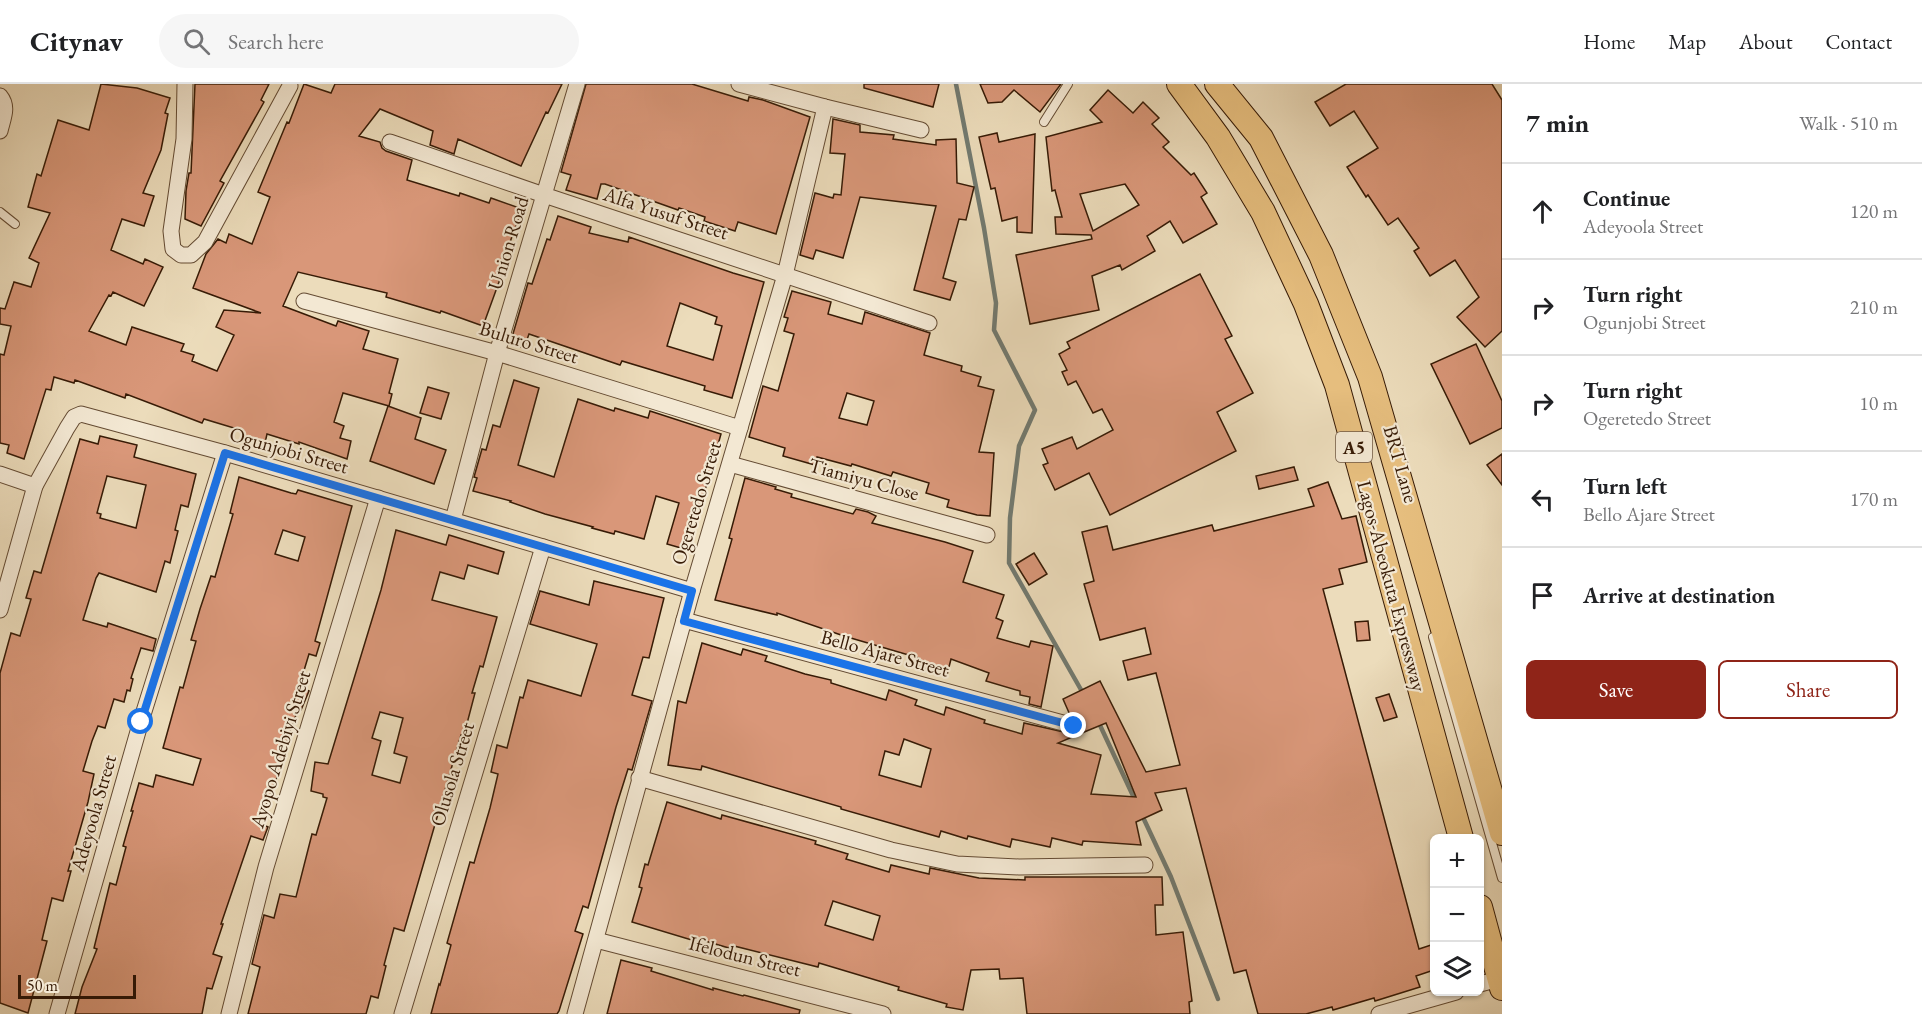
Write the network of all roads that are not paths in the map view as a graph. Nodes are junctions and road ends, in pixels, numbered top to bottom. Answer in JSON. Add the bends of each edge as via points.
{"nodes":[{"id":1,"x":186,"y":84,"type":"edge"},
{"id":2,"x":577,"y":84,"type":"edge"},
{"id":3,"x":739,"y":84,"type":"edge"},
{"id":4,"x":1068,"y":84,"type":"edge"},
{"id":5,"x":1179,"y":84,"type":"edge"},
{"id":6,"x":1209,"y":84,"type":"edge"},
{"id":7,"x":1217,"y":84,"type":"edge"},
{"id":8,"x":290,"y":86,"type":"dead end"},
{"id":9,"x":0,"y":96,"type":"edge"},
{"id":10,"x":825,"y":107,"type":"junction"},
{"id":11,"x":1234,"y":118,"type":"dead end"},
{"id":12,"x":1044,"y":122,"type":"dead end"},
{"id":13,"x":921,"y":130,"type":"dead end"},
{"id":14,"x":0,"y":131,"type":"edge"},
{"id":15,"x":390,"y":142,"type":"dead end"},
{"id":16,"x":1270,"y":177,"type":"dead end"},
{"id":17,"x":544,"y":195,"type":"junction"},
{"id":18,"x":0,"y":212,"type":"edge"},
{"id":19,"x":15,"y":224,"type":"dead end"},
{"id":20,"x":1312,"y":259,"type":"dead end"},
{"id":21,"x":785,"y":275,"type":"junction"},
{"id":22,"x":304,"y":301,"type":"dead end"},
{"id":23,"x":929,"y":323,"type":"dead end"},
{"id":24,"x":497,"y":353,"type":"junction"},
{"id":25,"x":740,"y":428,"type":"junction"},
{"id":26,"x":225,"y":453,"type":"junction"},
{"id":27,"x":730,"y":464,"type":"junction"},
{"id":28,"x":0,"y":474,"type":"edge"},
{"id":29,"x":36,"y":486,"type":"junction"},
{"id":30,"x":378,"y":498,"type":"junction"},
{"id":31,"x":453,"y":520,"type":"junction"},
{"id":32,"x":987,"y":535,"type":"dead end"},
{"id":33,"x":543,"y":547,"type":"junction"},
{"id":34,"x":692,"y":591,"type":"junction"},
{"id":35,"x":0,"y":610,"type":"edge"},
{"id":36,"x":684,"y":621,"type":"junction"},
{"id":37,"x":1429,"y":625,"type":"dead end"},
{"id":38,"x":1074,"y":726,"type":"dead end"},
{"id":39,"x":639,"y":778,"type":"junction"},
{"id":40,"x":1502,"y":833,"type":"edge"},
{"id":41,"x":1460,"y":834,"type":"edge"},
{"id":42,"x":1145,"y":865,"type":"dead end"},
{"id":43,"x":1502,"y":878,"type":"edge"},
{"id":44,"x":1484,"y":933,"type":"edge"},
{"id":45,"x":596,"y":940,"type":"junction"},
{"id":46,"x":1494,"y":984,"type":"edge"},
{"id":47,"x":1441,"y":996,"type":"edge"},
{"id":48,"x":57,"y":1014,"type":"edge"},
{"id":49,"x":229,"y":1014,"type":"edge"},
{"id":50,"x":402,"y":1014,"type":"edge"},
{"id":51,"x":575,"y":1014,"type":"edge"},
{"id":52,"x":883,"y":1014,"type":"edge"},
{"id":53,"x":1379,"y":1014,"type":"edge"}],
"edges":[{"from":1,"to":8,"type":"street","via":[[184,139],[171,231],[172,249],[181,255],[191,255],[205,242]]},
{"from":2,"to":17,"type":"street","name":"Union Road"},
{"from":3,"to":10,"type":"street"},
{"from":4,"to":12,"type":"lane"},
{"from":5,"to":41,"type":"highway","name":"Lagos-Abeokuta Expressway","number":"A5","via":[[1218,137],[1263,212],[1306,304],[1337,385]]},
{"from":6,"to":11,"type":"lane"},
{"from":7,"to":40,"type":"highway","name":"Lagos-Abeokuta Expressway","number":"A5","via":[[1261,138],[1321,255],[1370,377]]},
{"from":9,"to":14,"type":"street","via":[[6,108]]},
{"from":10,"to":13,"type":"street"},
{"from":10,"to":21,"type":"street","name":"Ogeretedo Street"},
{"from":15,"to":17,"type":"street","name":"Alfa Yusuf Street"},
{"from":16,"to":20,"type":"lane","via":[[1300,227]]},
{"from":17,"to":21,"type":"street","name":"Alfa Yusuf Street"},
{"from":17,"to":24,"type":"street","name":"Union Road"},
{"from":18,"to":19,"type":"lane"},
{"from":21,"to":23,"type":"street","name":"Alfa Yusuf Street"},
{"from":21,"to":25,"type":"street","name":"Ogeretedo Street"},
{"from":22,"to":24,"type":"street","name":"Buluro Street"},
{"from":24,"to":25,"type":"street","name":"Buluro Street"},
{"from":24,"to":31,"type":"street","name":"Union Road"},
{"from":25,"to":27,"type":"street","name":"Ogeretedo Street"},
{"from":26,"to":29,"type":"street","name":"Ogunjobi Street","via":[[81,414],[67,428]]},
{"from":26,"to":30,"type":"street","name":"Ogunjobi Street"},
{"from":26,"to":48,"type":"street","name":"Adeyoola Street","via":[[141,722]]},
{"from":27,"to":32,"type":"street","name":"Tiamiyu Close"},
{"from":27,"to":34,"type":"street","name":"Ogeretedo Street"},
{"from":28,"to":29,"type":"street"},
{"from":29,"to":35,"type":"street","name":"Ogunjobi Street"},
{"from":30,"to":31,"type":"street","name":"Ogunjobi Street"},
{"from":30,"to":49,"type":"street","name":"Ayopo Adebiyi Street","via":[[266,867]]},
{"from":31,"to":33,"type":"street","name":"Ogunjobi Street"},
{"from":33,"to":34,"type":"street","name":"Ogunjobi Street"},
{"from":33,"to":50,"type":"street","name":"Olusola Street"},
{"from":34,"to":36,"type":"street","name":"Ogeretedo Street"},
{"from":36,"to":38,"type":"street","name":"Bello Ajare Street"},
{"from":36,"to":39,"type":"street","name":"Ogeretedo Street"},
{"from":37,"to":43,"type":"lane"},
{"from":39,"to":42,"type":"street","via":[[891,850],[957,864]]},
{"from":39,"to":45,"type":"street","name":"Ogeretedo Street"},
{"from":44,"to":46,"type":"highway"},
{"from":45,"to":51,"type":"street","name":"Ogeretedo Street"},
{"from":45,"to":52,"type":"street","name":"Ifelodun Street"},
{"from":47,"to":53,"type":"street"}]}
